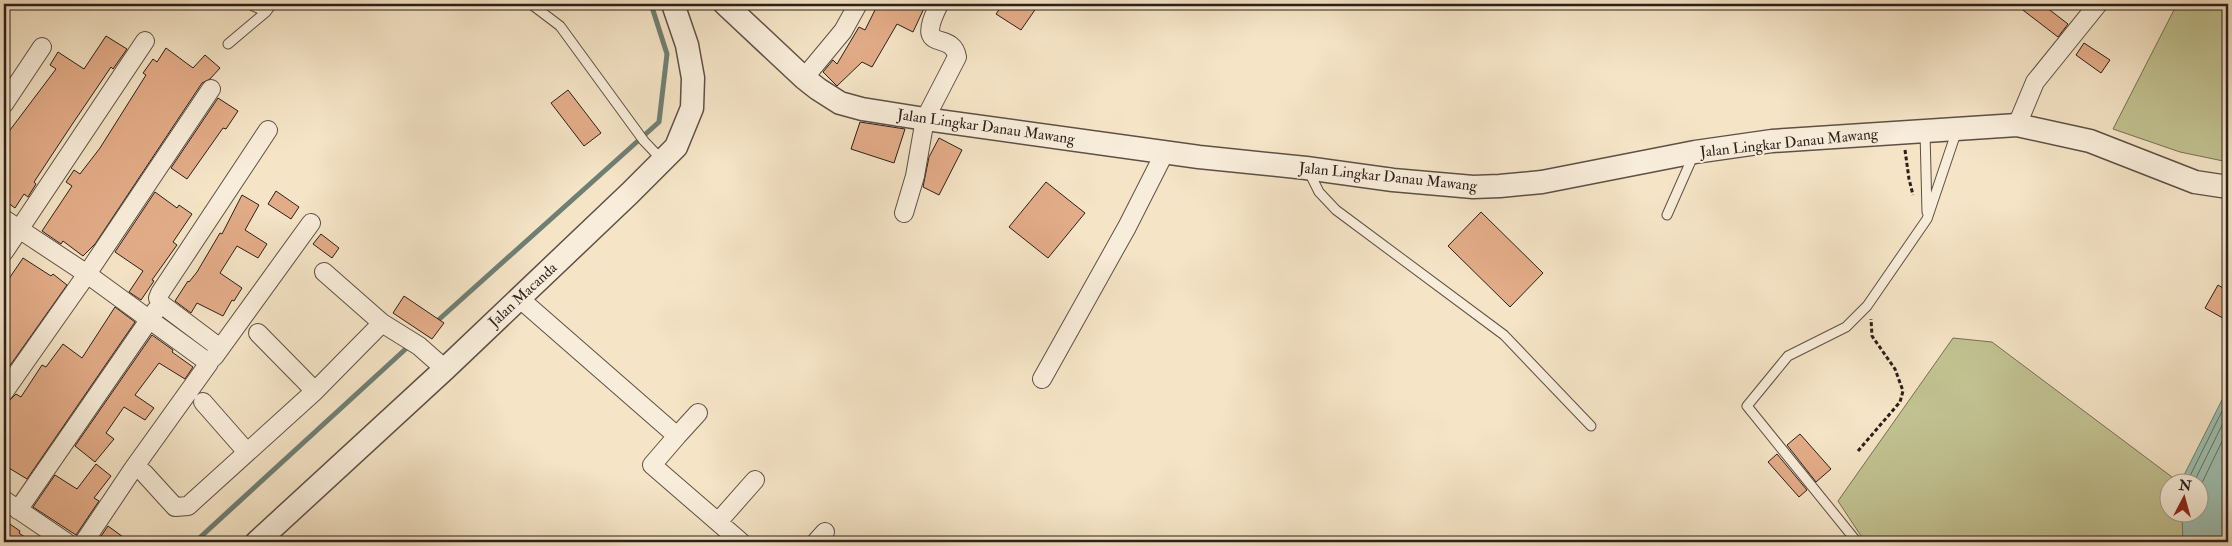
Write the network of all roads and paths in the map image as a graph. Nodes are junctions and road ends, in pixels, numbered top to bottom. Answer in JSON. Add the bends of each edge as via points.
{"nodes":[{"id":1,"x":249,"y":4,"type":"edge"},
{"id":2,"x":272,"y":4,"type":"edge"},
{"id":3,"x":531,"y":4,"type":"edge"},
{"id":4,"x":673,"y":4,"type":"edge"},
{"id":5,"x":725,"y":4,"type":"edge"},
{"id":6,"x":858,"y":4,"type":"edge"},
{"id":7,"x":939,"y":4,"type":"edge"},
{"id":8,"x":2090,"y":7,"type":"edge"},
{"id":9,"x":266,"y":12,"type":"junction"},
{"id":10,"x":145,"y":41,"type":"dead end"},
{"id":11,"x":228,"y":44,"type":"dead end"},
{"id":12,"x":42,"y":47,"type":"dead end"},
{"id":13,"x":804,"y":78,"type":"junction"},
{"id":14,"x":211,"y":89,"type":"dead end"},
{"id":15,"x":4,"y":104,"type":"edge"},
{"id":16,"x":925,"y":119,"type":"junction"},
{"id":17,"x":2017,"y":125,"type":"junction"},
{"id":18,"x":1958,"y":129,"type":"junction"},
{"id":19,"x":268,"y":130,"type":"dead end"},
{"id":20,"x":1915,"y":131,"type":"junction"},
{"id":21,"x":1166,"y":152,"type":"junction"},
{"id":22,"x":1695,"y":152,"type":"junction"},
{"id":23,"x":660,"y":158,"type":"junction"},
{"id":24,"x":1306,"y":168,"type":"junction"},
{"id":25,"x":2228,"y":187,"type":"edge"},
{"id":26,"x":1914,"y":196,"type":"dead end"},
{"id":27,"x":904,"y":213,"type":"dead end"},
{"id":28,"x":1667,"y":215,"type":"dead end"},
{"id":29,"x":4,"y":219,"type":"edge"},
{"id":30,"x":1927,"y":220,"type":"junction"},
{"id":31,"x":310,"y":224,"type":"dead end"},
{"id":32,"x":19,"y":230,"type":"junction"},
{"id":33,"x":4,"y":252,"type":"edge"},
{"id":34,"x":324,"y":272,"type":"dead end"},
{"id":35,"x":87,"y":274,"type":"junction"},
{"id":36,"x":519,"y":298,"type":"junction"},
{"id":37,"x":160,"y":303,"type":"junction"},
{"id":38,"x":1872,"y":315,"type":"dead end"},
{"id":39,"x":149,"y":318,"type":"junction"},
{"id":40,"x":382,"y":322,"type":"junction"},
{"id":41,"x":258,"y":333,"type":"dead end"},
{"id":42,"x":220,"y":348,"type":"junction"},
{"id":43,"x":209,"y":363,"type":"junction"},
{"id":44,"x":442,"y":365,"type":"junction"},
{"id":45,"x":1042,"y":379,"type":"dead end"},
{"id":46,"x":315,"y":391,"type":"junction"},
{"id":47,"x":4,"y":392,"type":"edge"},
{"id":48,"x":203,"y":402,"type":"dead end"},
{"id":49,"x":698,"y":413,"type":"dead end"},
{"id":50,"x":1591,"y":426,"type":"dead end"},
{"id":51,"x":677,"y":436,"type":"junction"},
{"id":52,"x":1858,"y":451,"type":"dead end"},
{"id":53,"x":246,"y":452,"type":"junction"},
{"id":54,"x":144,"y":473,"type":"dead end"},
{"id":55,"x":756,"y":480,"type":"dead end"},
{"id":56,"x":4,"y":500,"type":"edge"},
{"id":57,"x":18,"y":510,"type":"junction"},
{"id":58,"x":718,"y":522,"type":"junction"},
{"id":59,"x":66,"y":542,"type":"edge"},
{"id":60,"x":84,"y":542,"type":"edge"},
{"id":61,"x":257,"y":542,"type":"edge"},
{"id":62,"x":741,"y":542,"type":"edge"},
{"id":63,"x":1857,"y":542,"type":"edge"}],
"edges":[{"from":1,"to":9,"type":"lane"},
{"from":2,"to":9,"type":"lane"},
{"from":3,"to":23,"type":"lane","via":[[560,26]]},
{"from":4,"to":23,"type":"street","name":"Jalan Macanda","via":[[687,45],[693,78],[692,108],[676,147]]},
{"from":5,"to":13,"type":"street","name":"Jalan Lingkar Danau Mawang"},
{"from":6,"to":13,"type":"street","via":[[843,32]]},
{"from":7,"to":16,"type":"street","via":[[929,31],[931,36],[951,46],[957,57]]},
{"from":8,"to":17,"type":"street","via":[[2035,82]]},
{"from":9,"to":11,"type":"lane"},
{"from":10,"to":32,"type":"street"},
{"from":12,"to":15,"type":"street"},
{"from":13,"to":16,"type":"street","name":"Jalan Lingkar Danau Mawang","via":[[840,103]]},
{"from":14,"to":35,"type":"street"},
{"from":16,"to":21,"type":"street","name":"Jalan Lingkar Danau Mawang"},
{"from":16,"to":27,"type":"street","via":[[915,176]]},
{"from":17,"to":18,"type":"street","name":"Jalan Lingkar Danau Mawang"},
{"from":17,"to":25,"type":"street","name":"Jalan Lingkar Danau Mawang","via":[[2090,141],[2195,182]]},
{"from":18,"to":20,"type":"street","name":"Jalan Lingkar Danau Mawang"},
{"from":18,"to":30,"type":"lane"},
{"from":19,"to":37,"type":"street","via":[[160,293]]},
{"from":20,"to":22,"type":"street","name":"Jalan Lingkar Danau Mawang","via":[[1772,142]]},
{"from":20,"to":26,"type":"path","via":[[1905,152]]},
{"from":20,"to":30,"type":"lane"},
{"from":21,"to":24,"type":"street","name":"Jalan Lingkar Danau Mawang"},
{"from":21,"to":45,"type":"street"},
{"from":22,"to":24,"type":"street","name":"Jalan Lingkar Danau Mawang","via":[[1542,182],[1500,186],[1472,187]]},
{"from":22,"to":28,"type":"lane"},
{"from":23,"to":36,"type":"street","name":"Jalan Macanda"},
{"from":24,"to":50,"type":"lane","via":[[1319,192],[1336,210],[1504,335]]},
{"from":29,"to":32,"type":"street"},
{"from":30,"to":63,"type":"lane","via":[[1867,306],[1846,327],[1788,356],[1747,406]]},
{"from":31,"to":42,"type":"street"},
{"from":32,"to":33,"type":"street"},
{"from":32,"to":35,"type":"street"},
{"from":34,"to":40,"type":"street"},
{"from":35,"to":39,"type":"street"},
{"from":35,"to":47,"type":"street"},
{"from":36,"to":44,"type":"street","name":"Jalan Macanda"},
{"from":36,"to":51,"type":"street"},
{"from":37,"to":39,"type":"street"},
{"from":37,"to":42,"type":"street"},
{"from":38,"to":52,"type":"path","via":[[1872,336],[1895,369],[1903,391],[1900,402]]},
{"from":39,"to":43,"type":"street"},
{"from":39,"to":57,"type":"street"},
{"from":40,"to":44,"type":"street","via":[[420,346]]},
{"from":40,"to":46,"type":"street"},
{"from":41,"to":46,"type":"street"},
{"from":42,"to":43,"type":"street"},
{"from":43,"to":60,"type":"street"},
{"from":44,"to":61,"type":"street","name":"Jalan Macanda"},
{"from":46,"to":53,"type":"street"},
{"from":48,"to":53,"type":"street"},
{"from":49,"to":51,"type":"street"},
{"from":51,"to":58,"type":"street","via":[[652,465]]},
{"from":53,"to":54,"type":"street","via":[[188,506],[175,507]]},
{"from":55,"to":58,"type":"street"},
{"from":56,"to":57,"type":"street"},
{"from":57,"to":59,"type":"street"},
{"from":58,"to":62,"type":"street"}]}
